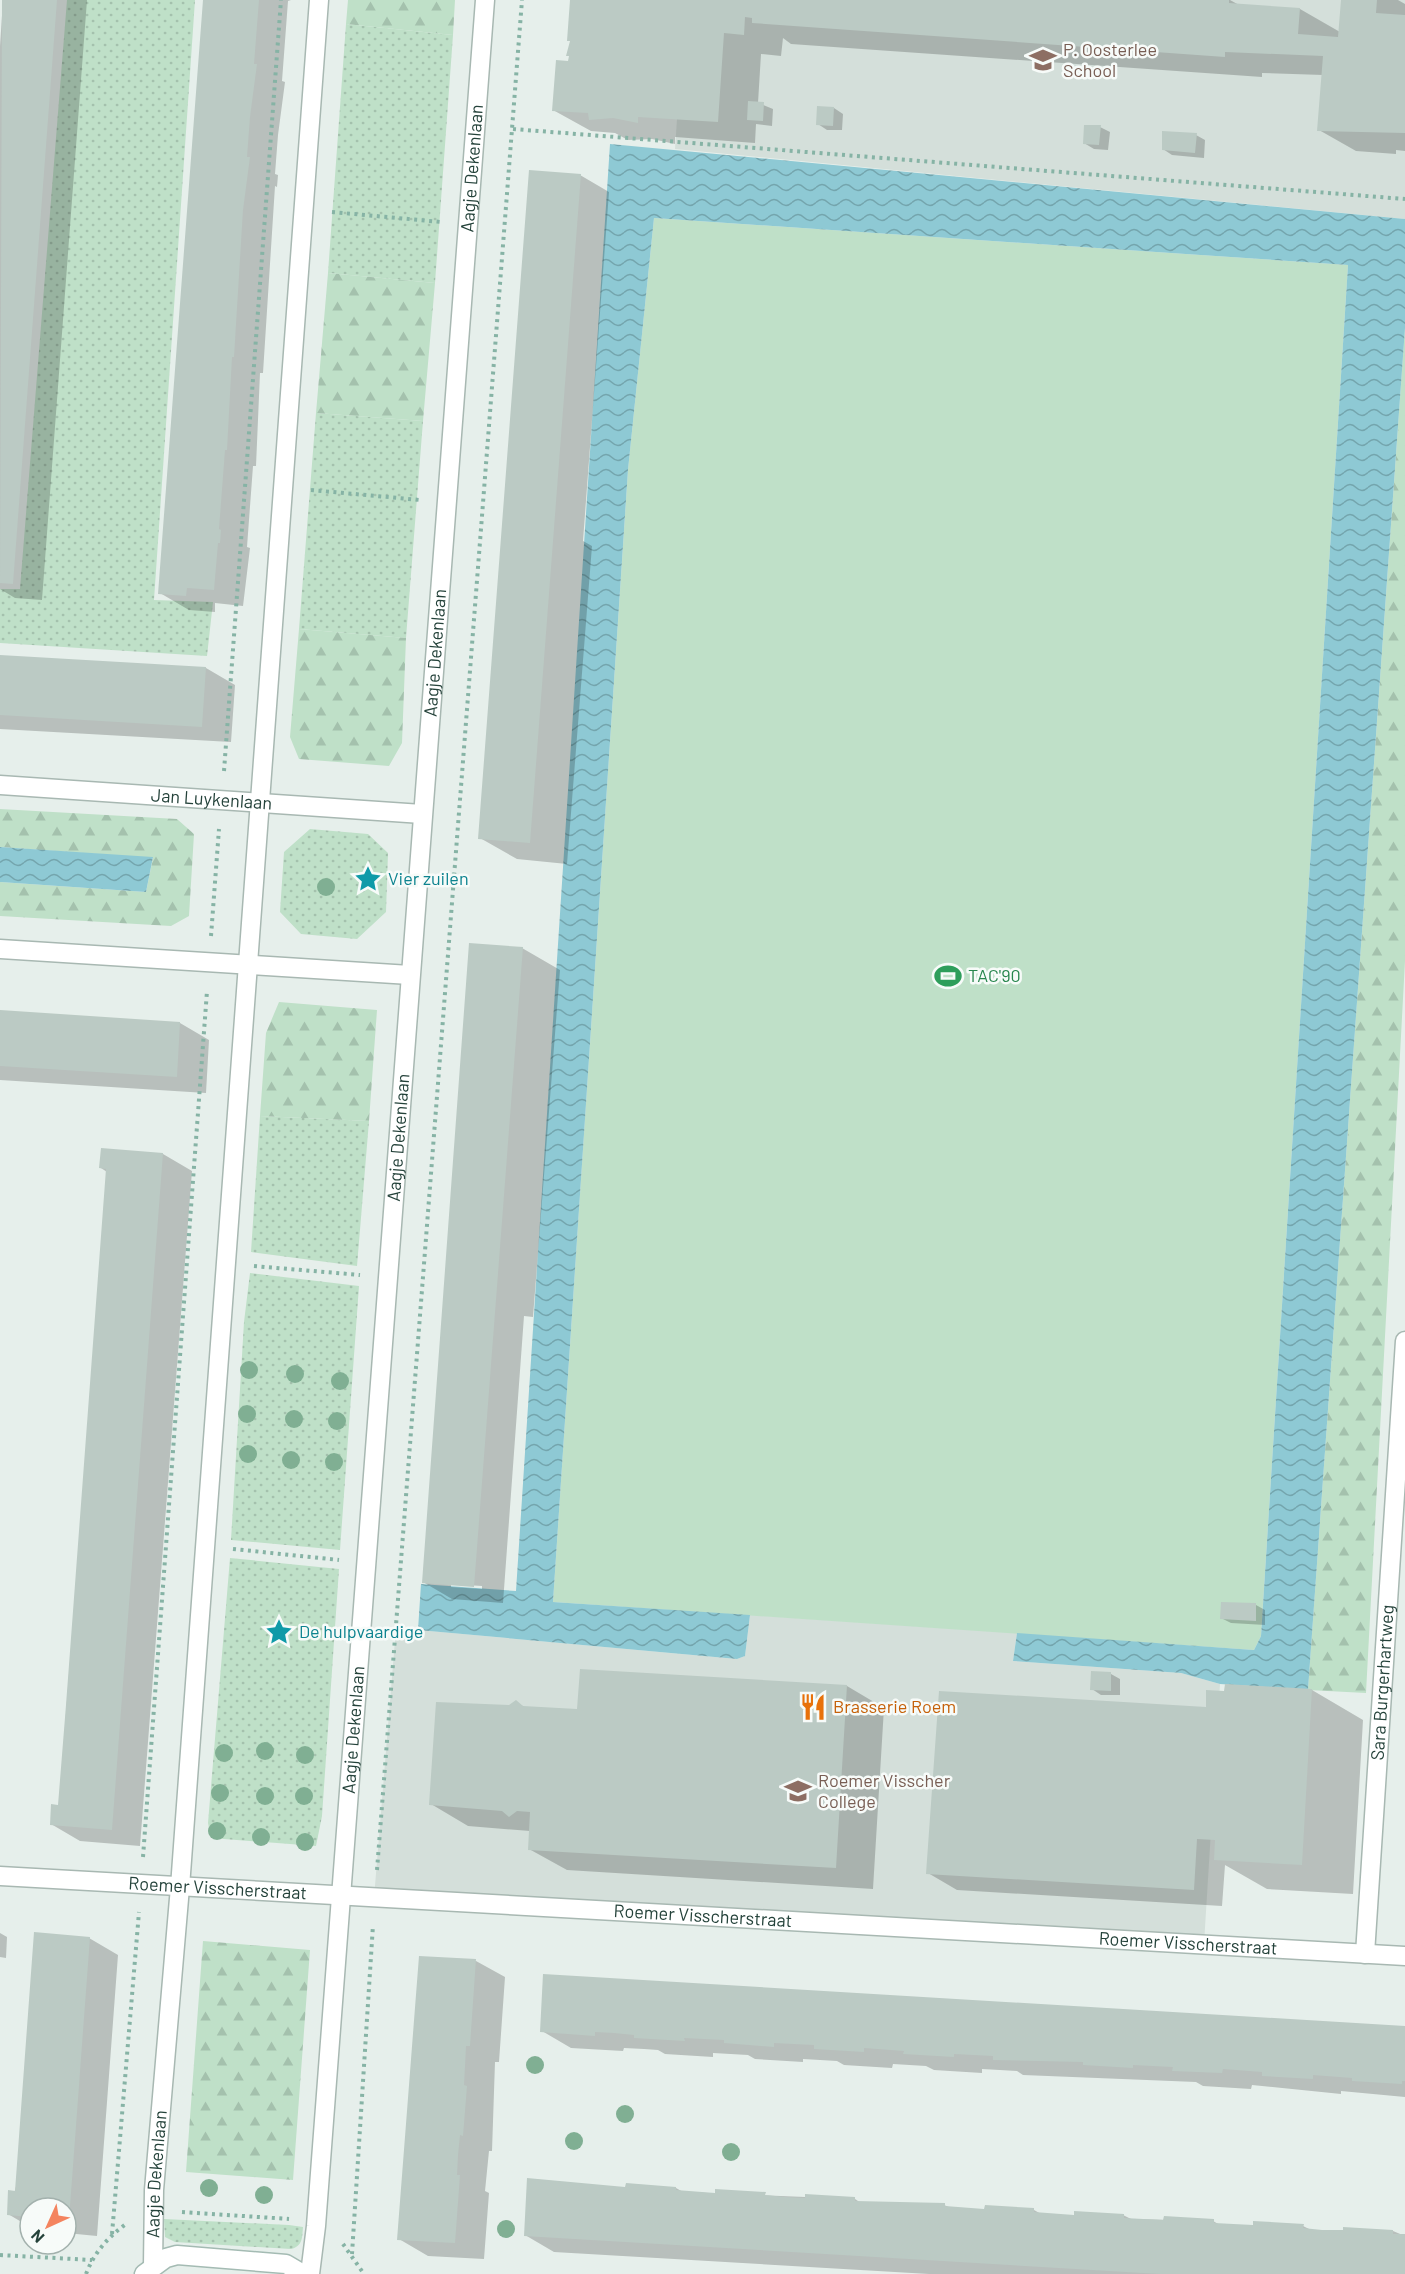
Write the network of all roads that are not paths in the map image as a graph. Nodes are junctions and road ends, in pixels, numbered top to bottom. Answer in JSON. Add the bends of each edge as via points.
{"nodes":[{"id":1,"x":319,"y":0,"type":"edge"},
{"id":2,"x":485,"y":0,"type":"edge"},
{"id":3,"x":0,"y":785,"type":"edge"},
{"id":4,"x":259,"y":804,"type":"junction"},
{"id":5,"x":422,"y":814,"type":"junction"},
{"id":6,"x":0,"y":949,"type":"edge"},
{"id":7,"x":248,"y":964,"type":"junction"},
{"id":8,"x":410,"y":975,"type":"junction"},
{"id":9,"x":1405,"y":1341,"type":"edge"},
{"id":10,"x":0,"y":1876,"type":"edge"},
{"id":11,"x":180,"y":1887,"type":"junction"},
{"id":12,"x":339,"y":1896,"type":"junction"},
{"id":13,"x":1365,"y":1954,"type":"junction"},
{"id":14,"x":1405,"y":1956,"type":"edge"},
{"id":15,"x":149,"y":2270,"type":"edge"},
{"id":16,"x":303,"y":2274,"type":"edge"},
{"id":17,"x":310,"y":2274,"type":"edge"}],
"edges":[{"from":1,"to":4,"type":"street","name":"Aagje Dekenlaan"},
{"from":2,"to":5,"type":"street","name":"Aagje Dekenlaan"},
{"from":3,"to":4,"type":"street","name":"Jan Luykenlaan"},
{"from":4,"to":5,"type":"street","name":"Jan Luykenlaan"},
{"from":4,"to":7,"type":"street","name":"Aagje Dekenlaan"},
{"from":5,"to":8,"type":"street","name":"Aagje Dekenlaan"},
{"from":6,"to":7,"type":"street"},
{"from":7,"to":8,"type":"street"},
{"from":7,"to":11,"type":"street","name":"Aagje Dekenlaan"},
{"from":8,"to":12,"type":"street","name":"Aagje Dekenlaan"},
{"from":9,"to":13,"type":"street","name":"Sara Burgerhartweg"},
{"from":10,"to":11,"type":"street","name":"Roemer Visscherstraat"},
{"from":11,"to":12,"type":"street","name":"Roemer Visscherstraat"},
{"from":11,"to":15,"type":"street","name":"Aagje Dekenlaan"},
{"from":12,"to":13,"type":"street","name":"Roemer Visscherstraat"},
{"from":12,"to":17,"type":"street","name":"Aagje Dekenlaan"},
{"from":13,"to":14,"type":"street","name":"Roemer Visscherstraat"},
{"from":15,"to":16,"type":"street","via":[[177,2255],[286,2264]]}]}
